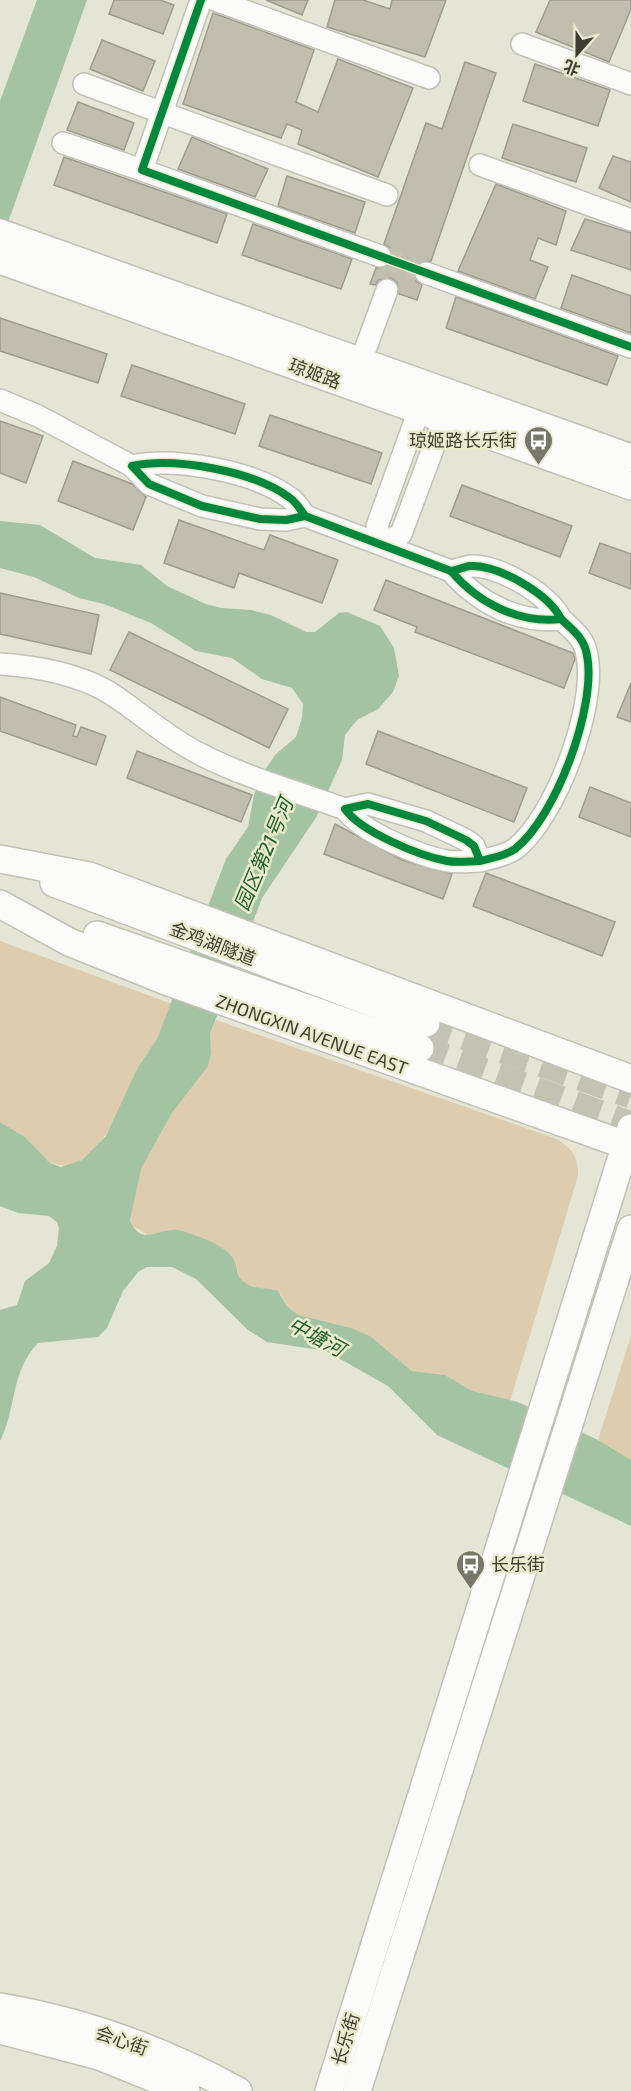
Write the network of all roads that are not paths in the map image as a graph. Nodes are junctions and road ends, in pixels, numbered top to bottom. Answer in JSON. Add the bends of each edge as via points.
{"nodes":[{"id":1,"x":201,"y":0,"type":"edge"},
{"id":2,"x":214,"y":0,"type":"edge"},
{"id":3,"x":522,"y":44,"type":"dead end"},
{"id":4,"x":429,"y":78,"type":"dead end"},
{"id":5,"x":84,"y":84,"type":"dead end"},
{"id":6,"x":631,"y":84,"type":"edge"},
{"id":7,"x":162,"y":112,"type":"junction"},
{"id":8,"x":63,"y":142,"type":"dead end"},
{"id":9,"x":480,"y":165,"type":"dead end"},
{"id":10,"x":141,"y":170,"type":"junction"},
{"id":11,"x":387,"y":195,"type":"dead end"},
{"id":12,"x":631,"y":220,"type":"edge"},
{"id":13,"x":5,"y":248,"type":"edge"},
{"id":14,"x":380,"y":256,"type":"tunnel mouth"},
{"id":15,"x":426,"y":273,"type":"tunnel mouth"},
{"id":16,"x":387,"y":290,"type":"dead end"},
{"id":17,"x":631,"y":347,"type":"edge"},
{"id":18,"x":361,"y":361,"type":"junction"},
{"id":19,"x":0,"y":400,"type":"edge"},
{"id":20,"x":431,"y":414,"type":"junction"},
{"id":21,"x":631,"y":458,"type":"edge"},
{"id":22,"x":132,"y":466,"type":"junction"},
{"id":23,"x":631,"y":486,"type":"edge"},
{"id":24,"x":305,"y":516,"type":"junction"},
{"id":25,"x":382,"y":544,"type":"junction"},
{"id":26,"x":451,"y":571,"type":"junction"},
{"id":27,"x":561,"y":619,"type":"junction"},
{"id":28,"x":0,"y":664,"type":"edge"},
{"id":29,"x":338,"y":807,"type":"junction"},
{"id":30,"x":0,"y":861,"type":"edge"},
{"id":31,"x":480,"y":861,"type":"junction"},
{"id":32,"x":0,"y":903,"type":"edge"},
{"id":33,"x":631,"y":1079,"type":"edge"},
{"id":34,"x":629,"y":1141,"type":"edge"},
{"id":35,"x":631,"y":1229,"type":"edge"},
{"id":36,"x":0,"y":2007,"type":"edge"},
{"id":37,"x":0,"y":2030,"type":"edge"},
{"id":38,"x":186,"y":2091,"type":"edge"},
{"id":39,"x":238,"y":2091,"type":"edge"},
{"id":40,"x":329,"y":2091,"type":"edge"},
{"id":41,"x":357,"y":2091,"type":"edge"}],
"edges":[{"from":1,"to":7,"type":"street"},
{"from":2,"to":4,"type":"street"},
{"from":3,"to":6,"type":"street"},
{"from":5,"to":7,"type":"street"},
{"from":7,"to":10,"type":"street"},
{"from":7,"to":11,"type":"street"},
{"from":8,"to":10,"type":"street"},
{"from":9,"to":12,"type":"street"},
{"from":10,"to":14,"type":"street"},
{"from":13,"to":18,"type":"main road","name":"琼姬路"},
{"from":13,"to":20,"type":"main road","name":"琼姬路"},
{"from":15,"to":17,"type":"street"},
{"from":16,"to":18,"type":"street"},
{"from":18,"to":21,"type":"main road","name":"琼姬路"},
{"from":19,"to":22,"type":"street"},
{"from":20,"to":23,"type":"main road","name":"琼姬路"},
{"from":20,"to":25,"type":"street","via":[[377,526]]},
{"from":22,"to":24,"type":"street","via":[[150,484],[193,503],[260,519]]},
{"from":22,"to":24,"type":"street","via":[[154,461],[214,468],[274,489],[291,498]]},
{"from":24,"to":25,"type":"street"},
{"from":25,"to":26,"type":"street"},
{"from":26,"to":27,"type":"street","via":[[466,588],[502,610],[544,621]]},
{"from":26,"to":27,"type":"street","via":[[469,566],[505,575],[541,596],[556,608]]},
{"from":27,"to":31,"type":"street","via":[[577,633],[588,661],[580,726],[564,777],[542,818],[514,850]]},
{"from":28,"to":29,"type":"street","via":[[21,665],[91,683],[201,755]]},
{"from":29,"to":31,"type":"street","via":[[352,820],[422,853],[446,861]]},
{"from":29,"to":31,"type":"street","via":[[368,804],[426,821],[466,840],[474,846]]},
{"from":30,"to":32,"type":"main road","name":"金鸡湖隧道","via":[[423,1036]]},
{"from":30,"to":33,"type":"main road","via":[[89,876]]},
{"from":32,"to":34,"type":"main road","name":"ZHONGXIN AVENUE EAST","via":[[69,942],[166,981]]},
{"from":34,"to":40,"type":"main road","name":"长乐街"},
{"from":35,"to":41,"type":"main road","name":"长乐街"},
{"from":36,"to":39,"type":"main road","name":"会心街","via":[[71,2023],[146,2048]]},
{"from":37,"to":38,"type":"main road","name":"会心街","via":[[99,2056]]}]}
